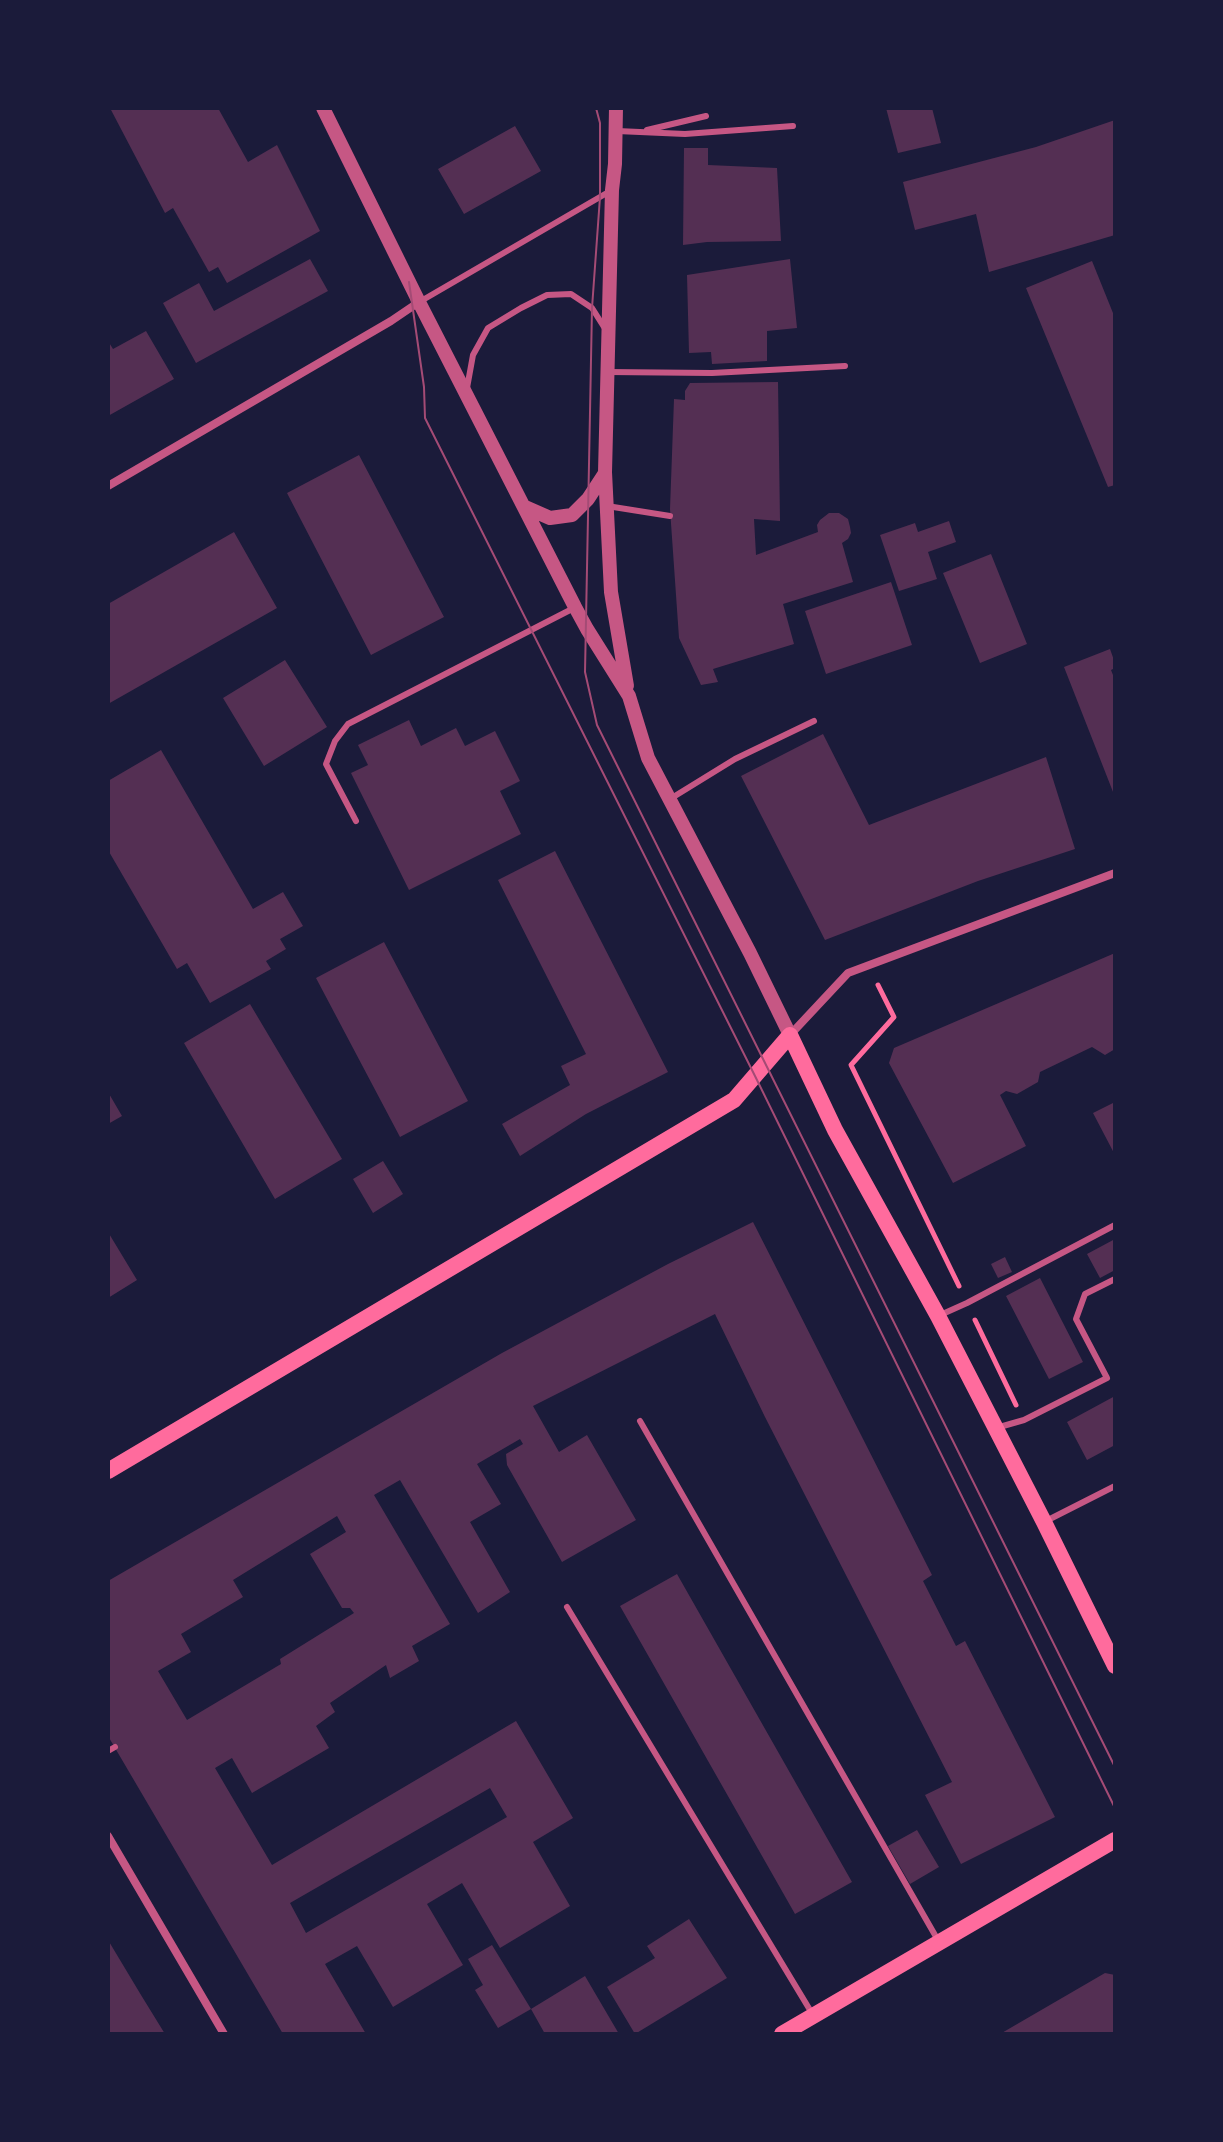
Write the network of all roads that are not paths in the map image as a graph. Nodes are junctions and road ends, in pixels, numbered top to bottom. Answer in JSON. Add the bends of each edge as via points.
{"nodes":[{"id":1,"x":323,"y":108,"type":"edge"},
{"id":2,"x":616,"y":108,"type":"edge"},
{"id":3,"x":706,"y":116,"type":"dead end"},
{"id":4,"x":793,"y":126,"type":"dead end"},
{"id":5,"x":616,"y":131,"type":"junction"},
{"id":6,"x":640,"y":131,"type":"junction"},
{"id":7,"x":612,"y":190,"type":"junction"},
{"id":8,"x":419,"y":302,"type":"junction"},
{"id":9,"x":608,"y":333,"type":"junction"},
{"id":10,"x":845,"y":366,"type":"dead end"},
{"id":11,"x":608,"y":372,"type":"junction"},
{"id":12,"x":466,"y":393,"type":"junction"},
{"id":13,"x":605,"y":472,"type":"junction"},
{"id":14,"x":108,"y":486,"type":"edge"},
{"id":15,"x":607,"y":506,"type":"junction"},
{"id":16,"x":525,"y":507,"type":"junction"},
{"id":17,"x":670,"y":516,"type":"dead end"},
{"id":18,"x":575,"y":607,"type":"junction"},
{"id":19,"x":629,"y":696,"type":"junction"},
{"id":20,"x":814,"y":721,"type":"dead end"},
{"id":21,"x":670,"y":799,"type":"junction"},
{"id":22,"x":356,"y":821,"type":"dead end"},
{"id":23,"x":1115,"y":873,"type":"edge"},
{"id":24,"x":790,"y":1035,"type":"junction"},
{"id":25,"x":1115,"y":1225,"type":"edge"},
{"id":26,"x":1115,"y":1279,"type":"edge"},
{"id":27,"x":938,"y":1316,"type":"junction"},
{"id":28,"x":640,"y":1421,"type":"dead end"},
{"id":29,"x":996,"y":1428,"type":"junction"},
{"id":30,"x":108,"y":1471,"type":"edge"},
{"id":31,"x":1115,"y":1486,"type":"edge"},
{"id":32,"x":1044,"y":1522,"type":"junction"},
{"id":33,"x":567,"y":1607,"type":"dead end"},
{"id":34,"x":1115,"y":1666,"type":"edge"},
{"id":35,"x":108,"y":1836,"type":"edge"},
{"id":36,"x":1115,"y":1840,"type":"edge"},
{"id":37,"x":939,"y":1942,"type":"junction"},
{"id":38,"x":814,"y":2015,"type":"junction"},
{"id":39,"x":224,"y":2034,"type":"edge"},
{"id":40,"x":782,"y":2034,"type":"edge"}],
"edges":[{"from":1,"to":8,"type":"street"},
{"from":2,"to":5,"type":"street"},
{"from":3,"to":6,"type":"lane"},
{"from":4,"to":6,"type":"lane","via":[[685,134]]},
{"from":5,"to":6,"type":"lane"},
{"from":5,"to":7,"type":"street"},
{"from":7,"to":8,"type":"lane"},
{"from":7,"to":9,"type":"street"},
{"from":8,"to":12,"type":"street"},
{"from":8,"to":14,"type":"street"},
{"from":9,"to":11,"type":"street"},
{"from":9,"to":12,"type":"lane","via":[[592,308],[571,294],[547,295],[488,328],[473,355]]},
{"from":10,"to":11,"type":"lane"},
{"from":11,"to":13,"type":"street"},
{"from":12,"to":16,"type":"street"},
{"from":13,"to":15,"type":"street"},
{"from":13,"to":16,"type":"street","via":[[572,515],[550,518]]},
{"from":15,"to":17,"type":"lane"},
{"from":15,"to":19,"type":"street","via":[[611,592]]},
{"from":16,"to":18,"type":"street"},
{"from":18,"to":19,"type":"street"},
{"from":18,"to":22,"type":"lane","via":[[348,724],[326,764]]},
{"from":19,"to":21,"type":"street","via":[[648,758]]},
{"from":20,"to":21,"type":"lane","via":[[735,759]]},
{"from":21,"to":24,"type":"street"},
{"from":23,"to":24,"type":"street","via":[[848,973]]},
{"from":24,"to":27,"type":"main road","via":[[835,1130]]},
{"from":24,"to":30,"type":"main road","via":[[734,1100]]},
{"from":25,"to":27,"type":"lane"},
{"from":26,"to":29,"type":"lane","via":[[1085,1294],[1076,1319],[1107,1378],[1024,1420]]},
{"from":27,"to":29,"type":"main road"},
{"from":28,"to":37,"type":"lane"},
{"from":29,"to":32,"type":"main road"},
{"from":31,"to":32,"type":"lane"},
{"from":32,"to":34,"type":"main road"},
{"from":33,"to":38,"type":"lane"},
{"from":35,"to":39,"type":"street"},
{"from":36,"to":37,"type":"main road"},
{"from":37,"to":38,"type":"main road"},
{"from":38,"to":40,"type":"main road"}]}
